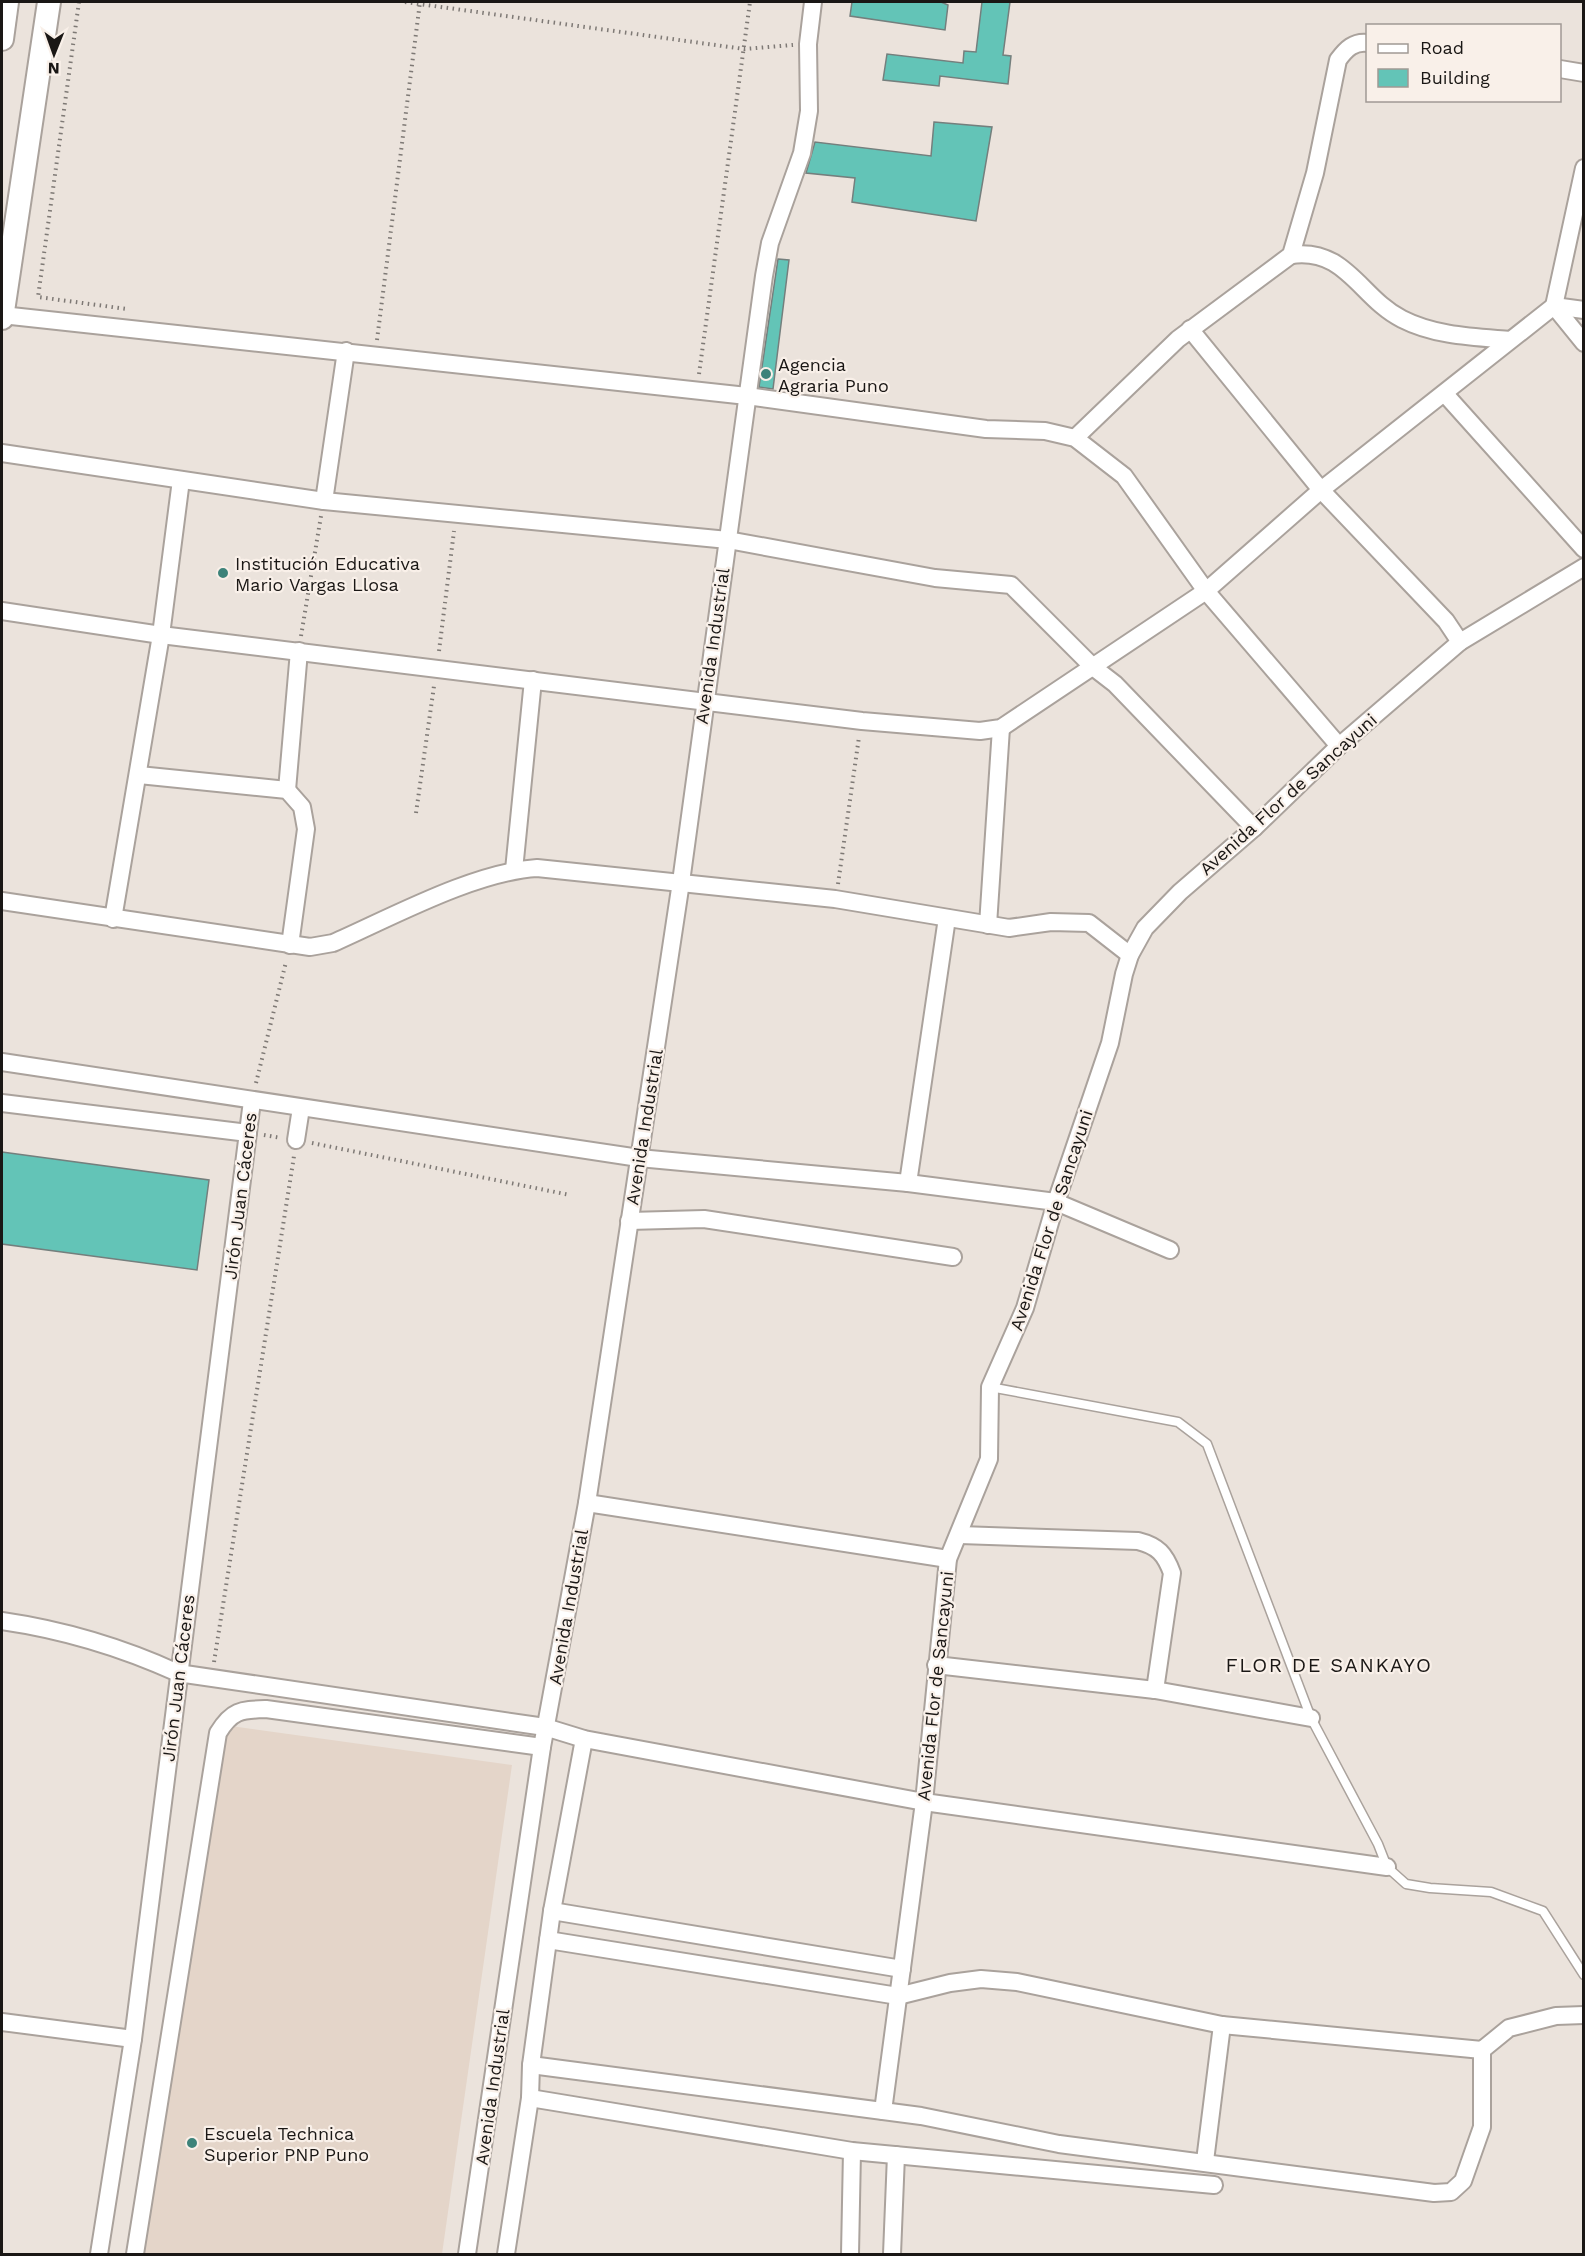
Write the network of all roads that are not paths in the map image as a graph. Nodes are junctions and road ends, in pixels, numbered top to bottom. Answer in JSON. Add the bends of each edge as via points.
{"nodes":[{"id":1,"x":49,"y":2,"type":"edge"},
{"id":2,"x":813,"y":2,"type":"edge"},
{"id":3,"x":1366,"y":43,"type":"edge"},
{"id":4,"x":1561,"y":69,"type":"edge"},
{"id":5,"x":1584,"y":73,"type":"edge"},
{"id":6,"x":1584,"y":168,"type":"edge"},
{"id":7,"x":1291,"y":255,"type":"junction"},
{"id":8,"x":1554,"y":306,"type":"junction"},
{"id":9,"x":1584,"y":310,"type":"edge"},
{"id":10,"x":2,"y":316,"type":"edge"},
{"id":11,"x":1190,"y":330,"type":"junction"},
{"id":12,"x":1510,"y":340,"type":"junction"},
{"id":13,"x":1584,"y":343,"type":"edge"},
{"id":14,"x":346,"y":351,"type":"junction"},
{"id":15,"x":1445,"y":394,"type":"junction"},
{"id":16,"x":747,"y":396,"type":"junction"},
{"id":17,"x":1075,"y":438,"type":"junction"},
{"id":18,"x":2,"y":453,"type":"edge"},
{"id":19,"x":181,"y":480,"type":"junction"},
{"id":20,"x":1321,"y":490,"type":"junction"},
{"id":21,"x":324,"y":501,"type":"junction"},
{"id":22,"x":728,"y":540,"type":"junction"},
{"id":23,"x":1584,"y":549,"type":"edge"},
{"id":24,"x":1584,"y":567,"type":"edge"},
{"id":25,"x":1206,"y":591,"type":"junction"},
{"id":26,"x":2,"y":611,"type":"edge"},
{"id":27,"x":161,"y":635,"type":"junction"},
{"id":28,"x":1460,"y":642,"type":"junction"},
{"id":29,"x":298,"y":651,"type":"junction"},
{"id":30,"x":1093,"y":667,"type":"junction"},
{"id":31,"x":533,"y":680,"type":"junction"},
{"id":32,"x":704,"y":701,"type":"junction"},
{"id":33,"x":1001,"y":728,"type":"junction"},
{"id":34,"x":1339,"y":746,"type":"junction"},
{"id":35,"x":139,"y":775,"type":"junction"},
{"id":36,"x":287,"y":790,"type":"junction"},
{"id":37,"x":1254,"y":828,"type":"junction"},
{"id":38,"x":514,"y":870,"type":"junction"},
{"id":39,"x":681,"y":882,"type":"junction"},
{"id":40,"x":2,"y":901,"type":"edge"},
{"id":41,"x":948,"y":918,"type":"junction"},
{"id":42,"x":113,"y":920,"type":"junction"},
{"id":43,"x":988,"y":925,"type":"junction"},
{"id":44,"x":290,"y":945,"type":"junction"},
{"id":45,"x":1130,"y":955,"type":"junction"},
{"id":46,"x":2,"y":1062,"type":"edge"},
{"id":47,"x":252,"y":1101,"type":"junction"},
{"id":48,"x":2,"y":1102,"type":"edge"},
{"id":49,"x":301,"y":1108,"type":"junction"},
{"id":50,"x":248,"y":1133,"type":"junction"},
{"id":51,"x":296,"y":1140,"type":"road end"},
{"id":52,"x":639,"y":1158,"type":"junction"},
{"id":53,"x":908,"y":1183,"type":"junction"},
{"id":54,"x":1056,"y":1202,"type":"junction"},
{"id":55,"x":630,"y":1221,"type":"junction"},
{"id":56,"x":1170,"y":1250,"type":"dead end"},
{"id":57,"x":953,"y":1257,"type":"dead end"},
{"id":58,"x":990,"y":1387,"type":"junction"},
{"id":59,"x":587,"y":1503,"type":"junction"},
{"id":60,"x":960,"y":1534,"type":"junction"},
{"id":61,"x":948,"y":1559,"type":"junction"},
{"id":62,"x":2,"y":1622,"type":"edge"},
{"id":63,"x":936,"y":1665,"type":"junction"},
{"id":64,"x":178,"y":1673,"type":"junction"},
{"id":65,"x":1155,"y":1690,"type":"junction"},
{"id":66,"x":1311,"y":1718,"type":"junction"},
{"id":67,"x":545,"y":1727,"type":"junction"},
{"id":68,"x":584,"y":1739,"type":"junction"},
{"id":69,"x":542,"y":1747,"type":"junction"},
{"id":70,"x":924,"y":1802,"type":"junction"},
{"id":71,"x":1387,"y":1867,"type":"junction"},
{"id":72,"x":552,"y":1911,"type":"junction"},
{"id":73,"x":548,"y":1940,"type":"junction"},
{"id":74,"x":902,"y":1969,"type":"junction"},
{"id":75,"x":1584,"y":1975,"type":"edge"},
{"id":76,"x":898,"y":1996,"type":"junction"},
{"id":77,"x":1584,"y":2015,"type":"edge"},
{"id":78,"x":2,"y":2022,"type":"edge"},
{"id":79,"x":1222,"y":2025,"type":"junction"},
{"id":80,"x":133,"y":2039,"type":"junction"},
{"id":81,"x":1482,"y":2050,"type":"junction"},
{"id":82,"x":531,"y":2065,"type":"junction"},
{"id":83,"x":530,"y":2098,"type":"junction"},
{"id":84,"x":883,"y":2111,"type":"junction"},
{"id":85,"x":852,"y":2151,"type":"junction"},
{"id":86,"x":897,"y":2155,"type":"junction"},
{"id":87,"x":1205,"y":2162,"type":"junction"},
{"id":88,"x":1214,"y":2185,"type":"dead end"},
{"id":89,"x":99,"y":2254,"type":"edge"},
{"id":90,"x":135,"y":2254,"type":"edge"},
{"id":91,"x":467,"y":2254,"type":"edge"},
{"id":92,"x":506,"y":2254,"type":"edge"},
{"id":93,"x":850,"y":2254,"type":"edge"},
{"id":94,"x":892,"y":2254,"type":"edge"}],
"edges":[{"from":1,"to":10,"type":"street"},
{"from":2,"to":16,"type":"street","name":"Avenida Industrial","via":[[802,153],[770,243]]},
{"from":3,"to":7,"type":"street","via":[[1347,48],[1338,60],[1315,173]]},
{"from":4,"to":5,"type":"street"},
{"from":6,"to":8,"type":"street"},
{"from":7,"to":11,"type":"street"},
{"from":7,"to":12,"type":"street","via":[[1309,252],[1326,257],[1399,318],[1423,329]]},
{"from":8,"to":9,"type":"street"},
{"from":8,"to":12,"type":"street"},
{"from":8,"to":13,"type":"street"},
{"from":10,"to":14,"type":"street"},
{"from":11,"to":17,"type":"street"},
{"from":11,"to":20,"type":"street"},
{"from":12,"to":15,"type":"street"},
{"from":14,"to":16,"type":"street"},
{"from":14,"to":21,"type":"street"},
{"from":15,"to":20,"type":"street"},
{"from":15,"to":23,"type":"street"},
{"from":16,"to":17,"type":"street","via":[[986,429],[1045,431]]},
{"from":16,"to":22,"type":"street","name":"Avenida Industrial"},
{"from":17,"to":25,"type":"street","via":[[1124,476]]},
{"from":18,"to":19,"type":"street"},
{"from":19,"to":21,"type":"street"},
{"from":19,"to":27,"type":"street"},
{"from":20,"to":25,"type":"street"},
{"from":20,"to":28,"type":"street","via":[[1446,621]]},
{"from":21,"to":22,"type":"street"},
{"from":22,"to":30,"type":"street","via":[[935,578],[1011,585]]},
{"from":22,"to":32,"type":"street","name":"Avenida Industrial"},
{"from":24,"to":28,"type":"street","name":"Avenida Flor de Sancayuni"},
{"from":25,"to":30,"type":"street"},
{"from":25,"to":34,"type":"street"},
{"from":26,"to":27,"type":"street"},
{"from":27,"to":29,"type":"street"},
{"from":27,"to":35,"type":"street"},
{"from":28,"to":34,"type":"street","name":"Avenida Flor de Sancayuni"},
{"from":29,"to":31,"type":"street"},
{"from":29,"to":36,"type":"street"},
{"from":30,"to":33,"type":"street"},
{"from":30,"to":37,"type":"street","via":[[1115,684]]},
{"from":31,"to":32,"type":"street"},
{"from":31,"to":38,"type":"street"},
{"from":32,"to":33,"type":"street","via":[[862,721],[980,731]]},
{"from":32,"to":39,"type":"street","name":"Avenida Industrial"},
{"from":33,"to":43,"type":"street"},
{"from":34,"to":37,"type":"street","name":"Avenida Flor de Sancayuni"},
{"from":35,"to":36,"type":"street"},
{"from":35,"to":42,"type":"street"},
{"from":36,"to":44,"type":"street","via":[[302,807],[306,829]]},
{"from":37,"to":45,"type":"street","name":"Avenida Flor de Sancayuni","via":[[1173,899],[1145,928]]},
{"from":38,"to":39,"type":"street","via":[[537,868]]},
{"from":38,"to":44,"type":"street","via":[[486,877],[333,943]]},
{"from":39,"to":41,"type":"street","via":[[835,899]]},
{"from":39,"to":52,"type":"street","name":"Avenida Industrial"},
{"from":40,"to":42,"type":"street"},
{"from":41,"to":43,"type":"street"},
{"from":41,"to":53,"type":"street"},
{"from":42,"to":44,"type":"street"},
{"from":43,"to":45,"type":"street","via":[[1009,928],[1051,922],[1089,923]]},
{"from":45,"to":54,"type":"street","name":"Avenida Flor de Sancayuni","via":[[1110,1043]]},
{"from":46,"to":47,"type":"street"},
{"from":47,"to":49,"type":"street"},
{"from":47,"to":50,"type":"street","name":"Jirón Juan Cáceres"},
{"from":48,"to":50,"type":"street"},
{"from":49,"to":51,"type":"street"},
{"from":49,"to":52,"type":"street"},
{"from":50,"to":64,"type":"street","name":"Jirón Juan Cáceres"},
{"from":52,"to":53,"type":"street"},
{"from":52,"to":55,"type":"street","name":"Avenida Industrial"},
{"from":53,"to":54,"type":"street"},
{"from":54,"to":56,"type":"street"},
{"from":54,"to":58,"type":"street","name":"Avenida Flor de Sancayuni","via":[[1025,1308]]},
{"from":55,"to":57,"type":"street","via":[[704,1219]]},
{"from":55,"to":59,"type":"street","name":"Avenida Industrial"},
{"from":58,"to":60,"type":"street","name":"Avenida Flor de Sancayuni","via":[[989,1460]]},
{"from":58,"to":66,"type":"lane","via":[[1178,1422],[1207,1444]]},
{"from":59,"to":61,"type":"street"},
{"from":59,"to":67,"type":"street","name":"Avenida Industrial"},
{"from":60,"to":61,"type":"street","name":"Avenida Flor de Sancayuni"},
{"from":60,"to":65,"type":"street","via":[[1138,1540],[1154,1545],[1166,1556],[1172,1572]]},
{"from":61,"to":63,"type":"street","name":"Avenida Flor de Sancayuni"},
{"from":62,"to":64,"type":"street","via":[[93,1639]]},
{"from":63,"to":65,"type":"street"},
{"from":63,"to":70,"type":"street","name":"Avenida Flor de Sancayuni"},
{"from":64,"to":67,"type":"street"},
{"from":64,"to":80,"type":"street","name":"Jirón Juan Cáceres"},
{"from":65,"to":66,"type":"street"},
{"from":66,"to":71,"type":"lane"},
{"from":67,"to":68,"type":"street"},
{"from":67,"to":69,"type":"street","name":"Avenida Industrial"},
{"from":68,"to":70,"type":"street"},
{"from":68,"to":72,"type":"street","name":"Avenida Industrial"},
{"from":69,"to":90,"type":"street","via":[[266,1708],[243,1709],[227,1718],[218,1733]]},
{"from":69,"to":91,"type":"street","name":"Avenida Industrial"},
{"from":70,"to":71,"type":"street"},
{"from":70,"to":74,"type":"street","name":"Avenida Flor de Sancayuni"},
{"from":71,"to":75,"type":"lane","via":[[1406,1884],[1491,1892],[1543,1911]]},
{"from":72,"to":73,"type":"street","name":"Avenida Industrial"},
{"from":72,"to":74,"type":"street"},
{"from":73,"to":76,"type":"street"},
{"from":73,"to":82,"type":"street","name":"Avenida Industrial"},
{"from":74,"to":76,"type":"street","name":"Avenida Flor de Sancayuni"},
{"from":76,"to":79,"type":"street","via":[[981,1979],[1017,1982]]},
{"from":76,"to":84,"type":"street","name":"Avenida Flor de Sancayuni"},
{"from":77,"to":81,"type":"street","via":[[1556,2016],[1509,2028]]},
{"from":78,"to":80,"type":"street"},
{"from":79,"to":81,"type":"street"},
{"from":79,"to":87,"type":"street"},
{"from":80,"to":89,"type":"street","name":"Jirón Juan Cáceres"},
{"from":81,"to":87,"type":"street","via":[[1482,2127],[1463,2181],[1451,2192],[1434,2193]]},
{"from":82,"to":83,"type":"street","name":"Avenida Industrial"},
{"from":82,"to":84,"type":"street"},
{"from":83,"to":85,"type":"street"},
{"from":83,"to":92,"type":"street","name":"Avenida Industrial"},
{"from":84,"to":87,"type":"street","via":[[1059,2144]]},
{"from":85,"to":86,"type":"street"},
{"from":85,"to":93,"type":"street"},
{"from":86,"to":88,"type":"street"},
{"from":86,"to":94,"type":"street"}]}
